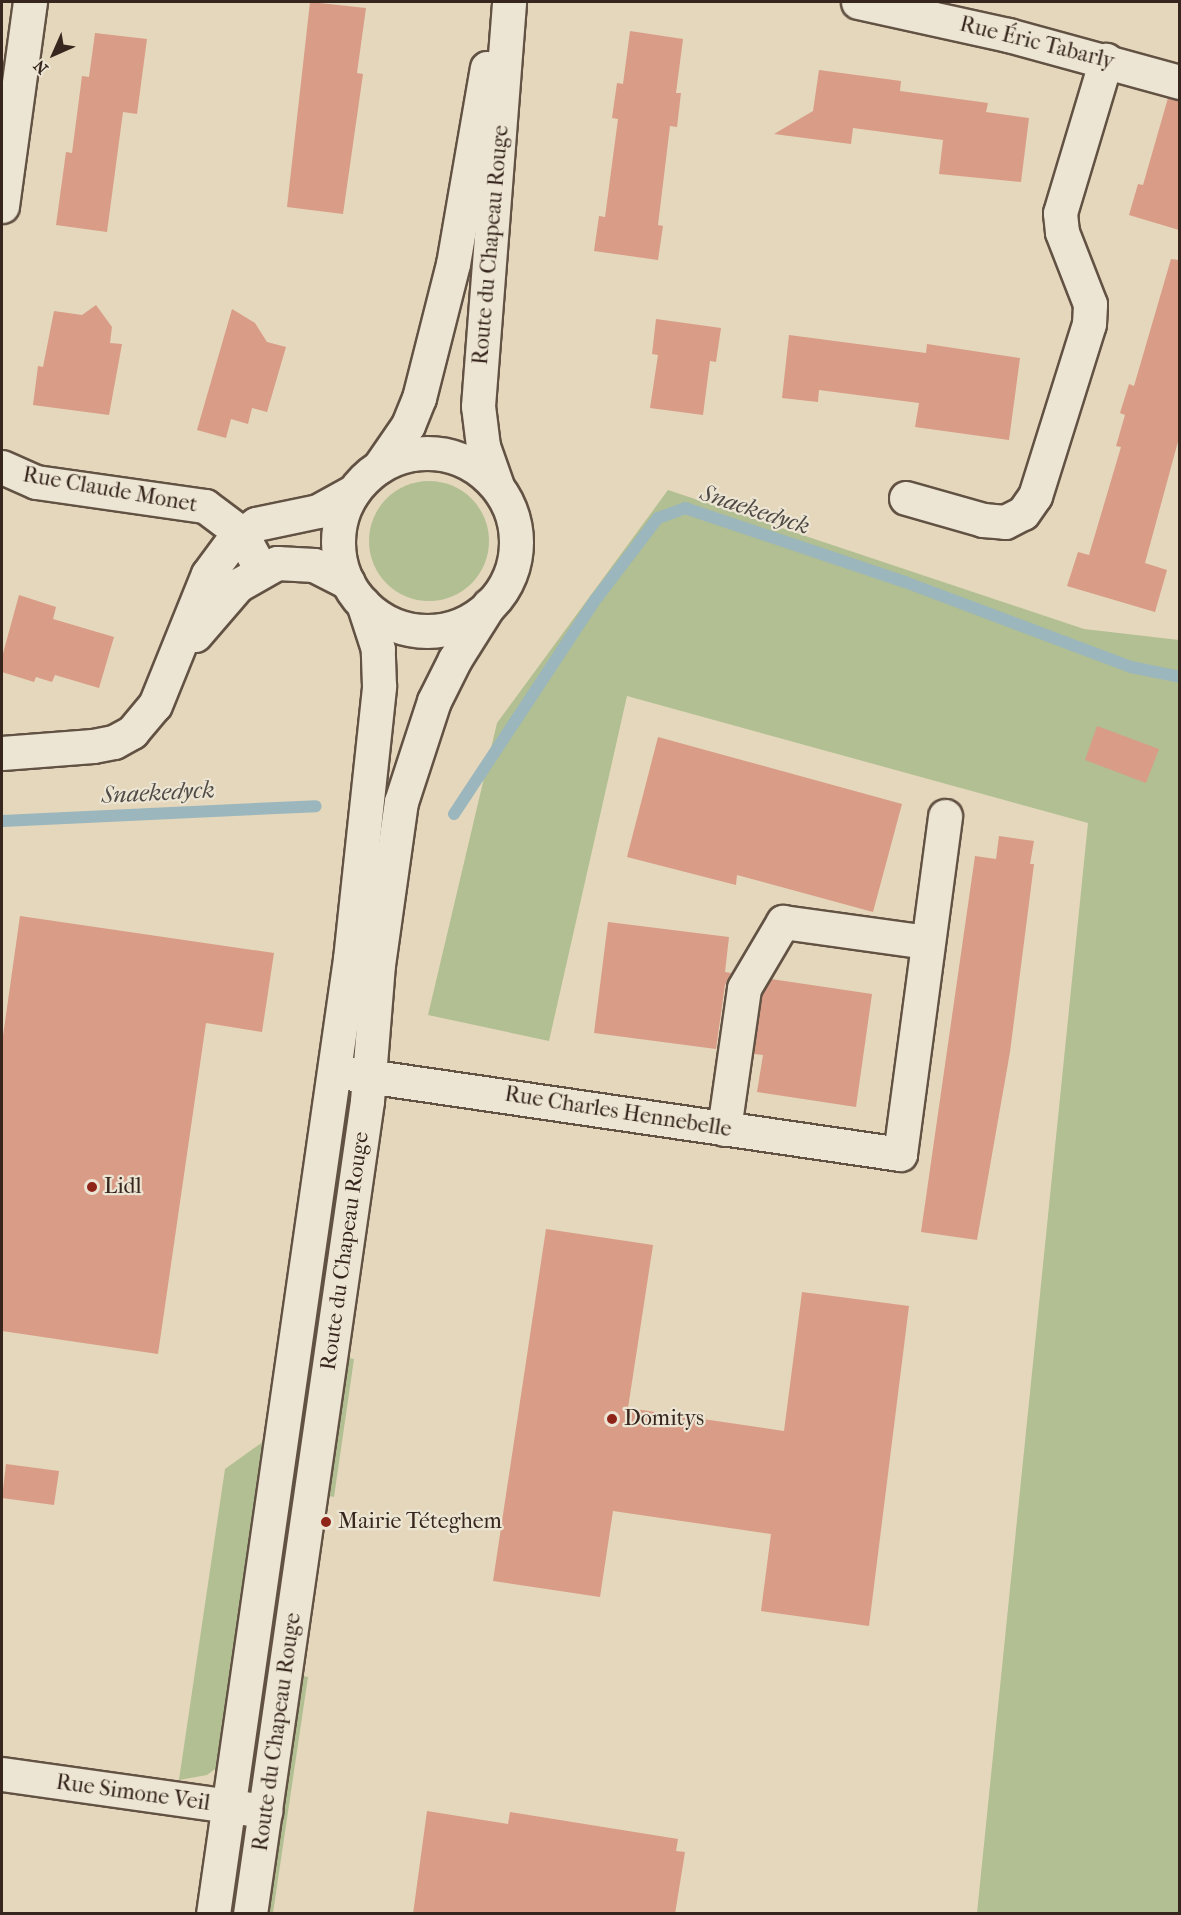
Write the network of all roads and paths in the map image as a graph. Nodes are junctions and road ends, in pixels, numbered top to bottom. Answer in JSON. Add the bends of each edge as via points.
{"nodes":[{"id":1,"x":30,"y":2,"type":"edge"},
{"id":2,"x":502,"y":2,"type":"edge"},
{"id":3,"x":509,"y":2,"type":"edge"},
{"id":4,"x":858,"y":2,"type":"edge"},
{"id":5,"x":981,"y":15,"type":"edge"},
{"id":6,"x":1106,"y":60,"type":"junction"},
{"id":7,"x":1179,"y":82,"type":"edge"},
{"id":8,"x":2,"y":206,"type":"edge"},
{"id":9,"x":2,"y":467,"type":"edge"},
{"id":10,"x":379,"y":467,"type":"junction"},
{"id":11,"x":496,"y":486,"type":"junction"},
{"id":12,"x":354,"y":491,"type":"junction"},
{"id":13,"x":906,"y":498,"type":"dead end"},
{"id":14,"x":241,"y":533,"type":"junction"},
{"id":15,"x":261,"y":570,"type":"junction"},
{"id":16,"x":356,"y":593,"type":"junction"},
{"id":17,"x":489,"y":605,"type":"junction"},
{"id":18,"x":173,"y":666,"type":"junction"},
{"id":19,"x":2,"y":753,"type":"edge"},
{"id":20,"x":945,"y":816,"type":"dead end"},
{"id":21,"x":928,"y":942,"type":"junction"},
{"id":22,"x":335,"y":1072,"type":"junction"},
{"id":23,"x":369,"y":1076,"type":"junction"},
{"id":24,"x":724,"y":1128,"type":"junction"},
{"id":25,"x":2,"y":1774,"type":"edge"},
{"id":26,"x":230,"y":1806,"type":"junction"},
{"id":27,"x":265,"y":1811,"type":"junction"},
{"id":28,"x":213,"y":1914,"type":"edge"},
{"id":29,"x":250,"y":1914,"type":"edge"}],
"edges":[{"from":1,"to":8,"type":"street"},
{"from":2,"to":10,"type":"street","name":"Route du Chapeau Rouge","via":[[441,316],[415,410]]},
{"from":3,"to":11,"type":"street","name":"Route du Chapeau Rouge","via":[[478,406],[483,446]]},
{"from":4,"to":5,"type":"street","name":"Rue Éric Tabarly"},
{"from":5,"to":6,"type":"street","name":"Rue Éric Tabarly"},
{"from":6,"to":7,"type":"street","name":"Rue Éric Tabarly"},
{"from":6,"to":13,"type":"street","via":[[1060,213],[1062,232],[1090,304],[1089,324],[1035,496],[1023,513],[1005,522],[983,520]]},
{"from":9,"to":14,"type":"street","name":"Rue Claude Monet","via":[[36,482],[192,502],[216,511]]},
{"from":10,"to":11,"type":"street","via":[[411,454],[446,455],[470,464]]},
{"from":10,"to":12,"type":"street"},
{"from":11,"to":17,"type":"street","via":[[513,517],[516,543],[508,577]]},
{"from":12,"to":14,"type":"street","via":[[318,512],[256,524]]},
{"from":12,"to":16,"type":"street","via":[[338,532],[339,558]]},
{"from":14,"to":15,"type":"street","name":"Rue Claude Monet"},
{"from":14,"to":18,"type":"street","via":[[208,574]]},
{"from":15,"to":16,"type":"street","via":[[277,563],[306,563]]},
{"from":15,"to":18,"type":"street","via":[[226,596]]},
{"from":16,"to":17,"type":"street","via":[[392,623],[434,631],[467,621]]},
{"from":16,"to":22,"type":"street","name":"Route du Chapeau Rouge","via":[[378,649],[379,686]]},
{"from":17,"to":23,"type":"street","name":"Route du Chapeau Rouge","via":[[441,686],[400,802]]},
{"from":18,"to":19,"type":"street","via":[[148,716],[123,738],[93,747]]},
{"from":20,"to":21,"type":"street"},
{"from":21,"to":24,"type":"street","via":[[783,922],[744,988]]},
{"from":21,"to":24,"type":"street","name":"Rue Charles Hennebelle","via":[[900,1154]]},
{"from":22,"to":23,"type":"street","name":"Rue Charles Hennebelle"},
{"from":22,"to":26,"type":"street","name":"Route du Chapeau Rouge"},
{"from":23,"to":24,"type":"street","name":"Rue Charles Hennebelle"},
{"from":23,"to":27,"type":"street","name":"Route du Chapeau Rouge"},
{"from":25,"to":26,"type":"street","name":"Rue Simone Veil"},
{"from":26,"to":27,"type":"street","name":"Rue Simone Veil"},
{"from":26,"to":28,"type":"street","name":"Route du Chapeau Rouge"},
{"from":27,"to":29,"type":"street","name":"Route du Chapeau Rouge"}]}
